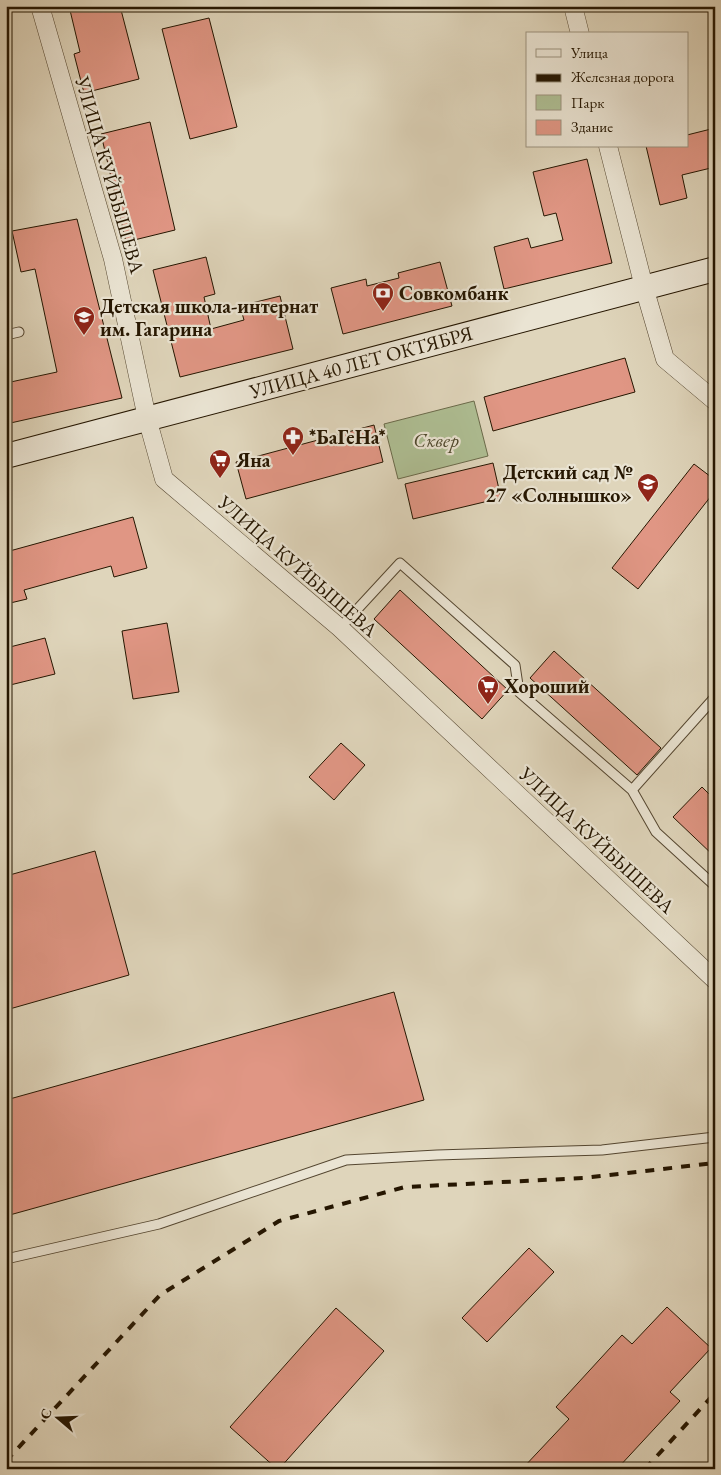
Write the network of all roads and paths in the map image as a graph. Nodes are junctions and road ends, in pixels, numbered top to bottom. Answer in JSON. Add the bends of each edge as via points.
{"nodes":[{"id":1,"x":40,"y":6,"type":"edge"},
{"id":2,"x":573,"y":6,"type":"edge"},
{"id":3,"x":580,"y":32,"type":"edge"},
{"id":4,"x":609,"y":148,"type":"edge"},
{"id":5,"x":715,"y":269,"type":"edge"},
{"id":6,"x":644,"y":287,"type":"junction"},
{"id":7,"x":20,"y":332,"type":"dead end"},
{"id":8,"x":6,"y":335,"type":"edge"},
{"id":9,"x":715,"y":401,"type":"edge"},
{"id":10,"x":148,"y":418,"type":"junction"},
{"id":11,"x":6,"y":456,"type":"edge"},
{"id":12,"x":340,"y":628,"type":"junction"},
{"id":13,"x":715,"y":697,"type":"edge"},
{"id":14,"x":632,"y":790,"type":"junction"},
{"id":15,"x":715,"y":886,"type":"edge"},
{"id":16,"x":715,"y":980,"type":"edge"},
{"id":17,"x":715,"y":1138,"type":"edge"},
{"id":18,"x":6,"y":1259,"type":"edge"}],
"edges":[{"from":1,"to":10,"type":"street","name":"УЛИЦА КУЙБЫШЕВА","via":[[113,259]]},
{"from":2,"to":3,"type":"street"},
{"from":4,"to":6,"type":"street"},
{"from":5,"to":6,"type":"main road","name":"УЛИЦА 40 ЛЕТ ОКТЯБРЯ"},
{"from":6,"to":9,"type":"street","via":[[664,359]]},
{"from":6,"to":10,"type":"main road","name":"УЛИЦА 40 ЛЕТ ОКТЯБРЯ"},
{"from":7,"to":8,"type":"lane"},
{"from":10,"to":11,"type":"main road","name":"УЛИЦА 40 ЛЕТ ОКТЯБРЯ"},
{"from":10,"to":12,"type":"street","name":"УЛИЦА КУЙБЫШЕВА","via":[[164,480]]},
{"from":12,"to":14,"type":"lane","via":[[400,562],[515,665],[519,692]]},
{"from":12,"to":16,"type":"street","name":"УЛИЦА КУЙБЫШЕВА"},
{"from":13,"to":14,"type":"lane"},
{"from":14,"to":15,"type":"lane","via":[[656,832]]},
{"from":17,"to":18,"type":"lane","via":[[602,1150],[346,1160],[159,1224]]}]}
